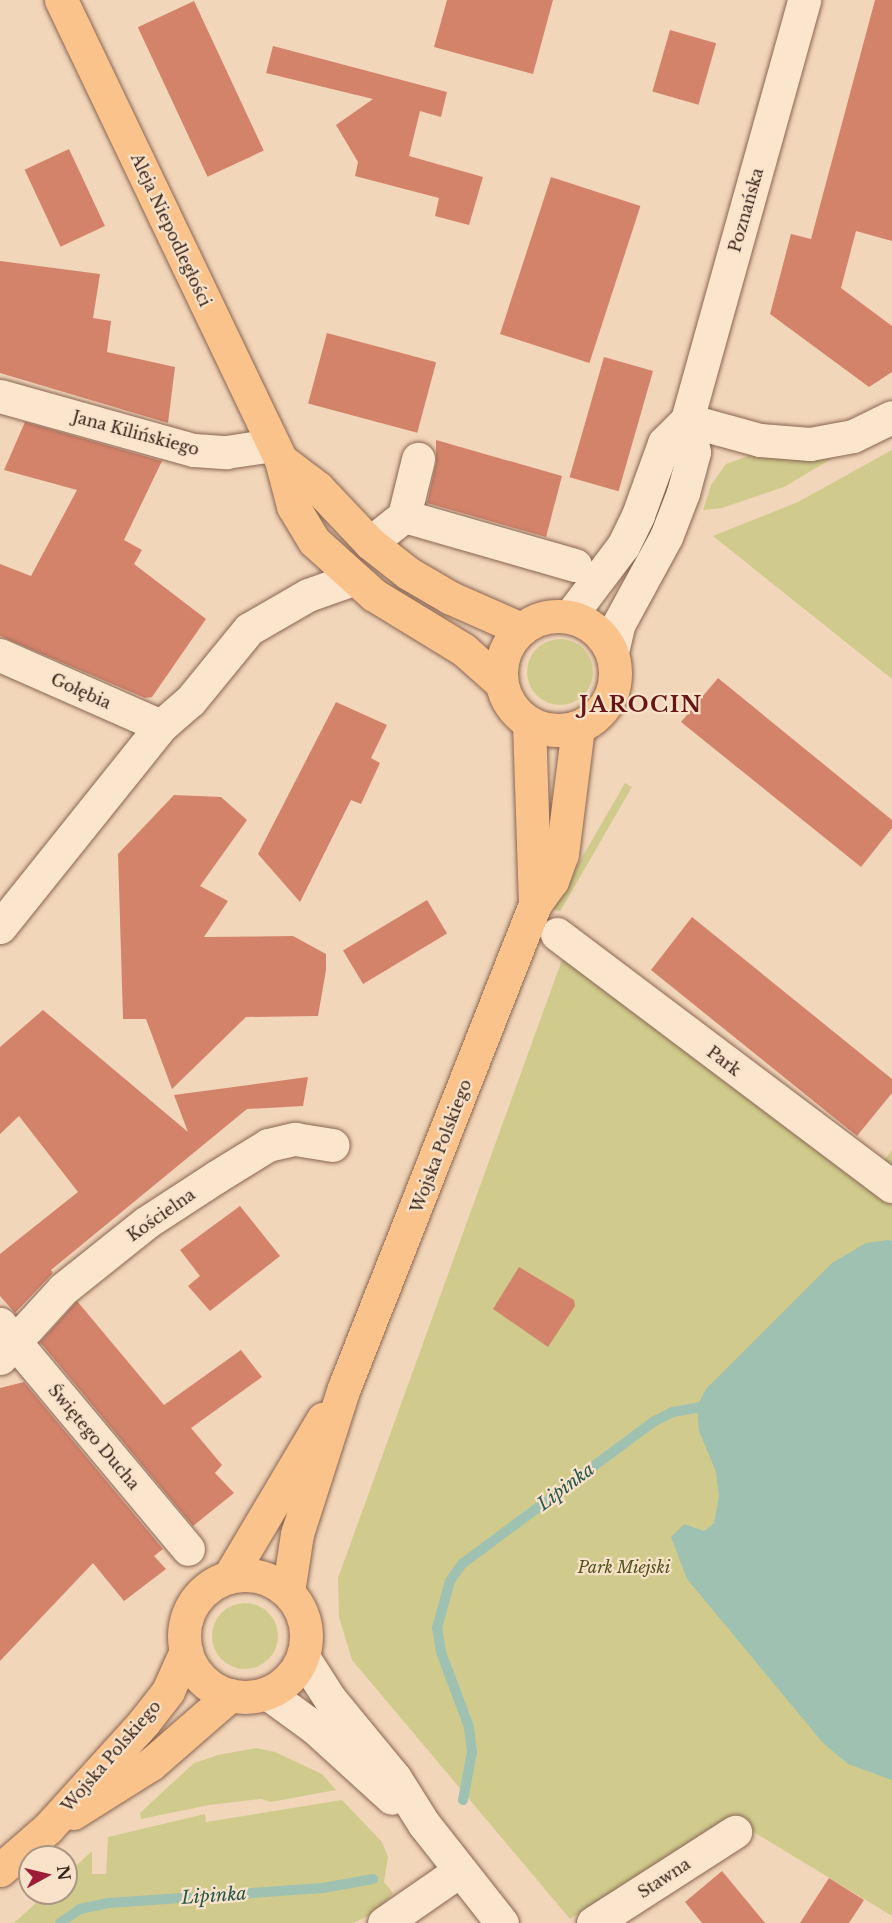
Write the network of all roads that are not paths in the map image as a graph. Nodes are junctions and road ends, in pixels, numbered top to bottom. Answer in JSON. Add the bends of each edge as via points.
{"nodes":[{"id":1,"x":61,"y":0,"type":"edge"},
{"id":2,"x":804,"y":0,"type":"edge"},
{"id":3,"x":0,"y":396,"type":"edge"},
{"id":4,"x":892,"y":417,"type":"edge"},
{"id":5,"x":687,"y":420,"type":"junction"},
{"id":6,"x":277,"y":453,"type":"junction"},
{"id":7,"x":418,"y":459,"type":"dead end"},
{"id":8,"x":404,"y":516,"type":"junction"},
{"id":9,"x":370,"y":543,"type":"junction"},
{"id":10,"x":575,"y":565,"type":"dead end"},
{"id":11,"x":353,"y":579,"type":"junction"},
{"id":12,"x":570,"y":616,"type":"junction"},
{"id":13,"x":521,"y":629,"type":"junction"},
{"id":14,"x":612,"y":652,"type":"junction"},
{"id":15,"x":0,"y":655,"type":"edge"},
{"id":16,"x":501,"y":683,"type":"junction"},
{"id":17,"x":529,"y":723,"type":"junction"},
{"id":18,"x":161,"y":726,"type":"junction"},
{"id":19,"x":578,"y":727,"type":"junction"},
{"id":20,"x":535,"y":904,"type":"junction"},
{"id":21,"x":3,"y":924,"type":"edge"},
{"id":22,"x":557,"y":934,"type":"dead end"},
{"id":23,"x":333,"y":1145,"type":"dead end"},
{"id":24,"x":892,"y":1186,"type":"edge"},
{"id":25,"x":5,"y":1340,"type":"edge"},
{"id":26,"x":344,"y":1388,"type":"junction"},
{"id":27,"x":188,"y":1549,"type":"dead end"},
{"id":28,"x":229,"y":1576,"type":"junction"},
{"id":29,"x":288,"y":1592,"type":"junction"},
{"id":30,"x":186,"y":1650,"type":"junction"},
{"id":31,"x":303,"y":1657,"type":"junction"},
{"id":32,"x":267,"y":1693,"type":"junction"},
{"id":33,"x":230,"y":1695,"type":"junction"},
{"id":34,"x":424,"y":1824,"type":"junction"},
{"id":35,"x":48,"y":1828,"type":"junction"},
{"id":36,"x":735,"y":1832,"type":"dead end"},
{"id":37,"x":0,"y":1870,"type":"edge"},
{"id":38,"x":459,"y":1870,"type":"junction"},
{"id":39,"x":384,"y":1923,"type":"edge"},
{"id":40,"x":502,"y":1923,"type":"edge"},
{"id":41,"x":593,"y":1923,"type":"edge"}],
"edges":[{"from":1,"to":6,"type":"main road","name":"Aleja Niepodległości"},
{"from":2,"to":5,"type":"street","name":"Poznańska"},
{"from":3,"to":6,"type":"street","name":"Jana Kilińskiego","via":[[194,450]]},
{"from":4,"to":5,"type":"street","via":[[853,436],[810,444],[760,440]]},
{"from":5,"to":12,"type":"street","name":"Poznańska","via":[[664,443],[623,546]]},
{"from":5,"to":14,"type":"street","name":"Poznańska","via":[[694,452],[683,493],[666,537],[618,625]]},
{"from":6,"to":9,"type":"main road","name":"Aleja Niepodległości","via":[[318,488]]},
{"from":6,"to":11,"type":"main road","name":"Aleja Niepodległości","via":[[298,515],[314,541]]},
{"from":7,"to":8,"type":"street"},
{"from":8,"to":9,"type":"street"},
{"from":8,"to":10,"type":"street"},
{"from":9,"to":13,"type":"main road","name":"Aleja Niepodległości","via":[[408,573],[451,598]]},
{"from":11,"to":16,"type":"main road","name":"Aleja Niepodległości","via":[[402,614],[464,650]]},
{"from":11,"to":18,"type":"street","via":[[308,595],[249,629],[190,701]]},
{"from":12,"to":13,"type":"main road","via":[[543,617]]},
{"from":12,"to":14,"type":"main road","via":[[595,629]]},
{"from":13,"to":16,"type":"main road","via":[[502,658]]},
{"from":14,"to":19,"type":"main road","via":[[613,690],[604,708]]},
{"from":15,"to":18,"type":"street","name":"Gołębia"},
{"from":16,"to":17,"type":"main road","via":[[511,706]]},
{"from":17,"to":19,"type":"main road","via":[[545,729]]},
{"from":17,"to":20,"type":"main road","name":"Wojska Polskiego"},
{"from":18,"to":21,"type":"street"},
{"from":19,"to":20,"type":"main road","name":"Wojska Polskiego","via":[[562,854],[552,881]]},
{"from":20,"to":26,"type":"main road","name":"Wojska Polskiego"},
{"from":22,"to":24,"type":"street","name":"Park"},
{"from":23,"to":25,"type":"street","name":"Kościelna","via":[[295,1139],[268,1145],[147,1222]]},
{"from":25,"to":27,"type":"street","name":"Świętego Ducha"},
{"from":26,"to":28,"type":"main road","name":"Wojska Polskiego"},
{"from":26,"to":29,"type":"main road","name":"Wojska Polskiego","via":[[297,1534]]},
{"from":28,"to":29,"type":"main road","via":[[260,1576]]},
{"from":28,"to":30,"type":"main road","via":[[212,1584],[193,1605],[184,1631]]},
{"from":29,"to":31,"type":"main road","via":[[305,1622]]},
{"from":30,"to":33,"type":"main road","via":[[202,1679]]},
{"from":30,"to":35,"type":"main road","name":"Wojska Polskiego","via":[[168,1691]]},
{"from":31,"to":32,"type":"main road","via":[[289,1678]]},
{"from":31,"to":34,"type":"street","via":[[330,1699],[395,1778]]},
{"from":32,"to":33,"type":"main road"},
{"from":32,"to":34,"type":"street","via":[[314,1726]]},
{"from":33,"to":35,"type":"main road","name":"Wojska Polskiego","via":[[151,1764]]},
{"from":34,"to":38,"type":"street"},
{"from":35,"to":37,"type":"main road","name":"Wojska Polskiego"},
{"from":36,"to":41,"type":"street","name":"Stawna"},
{"from":38,"to":39,"type":"street"},
{"from":38,"to":40,"type":"street"}]}
